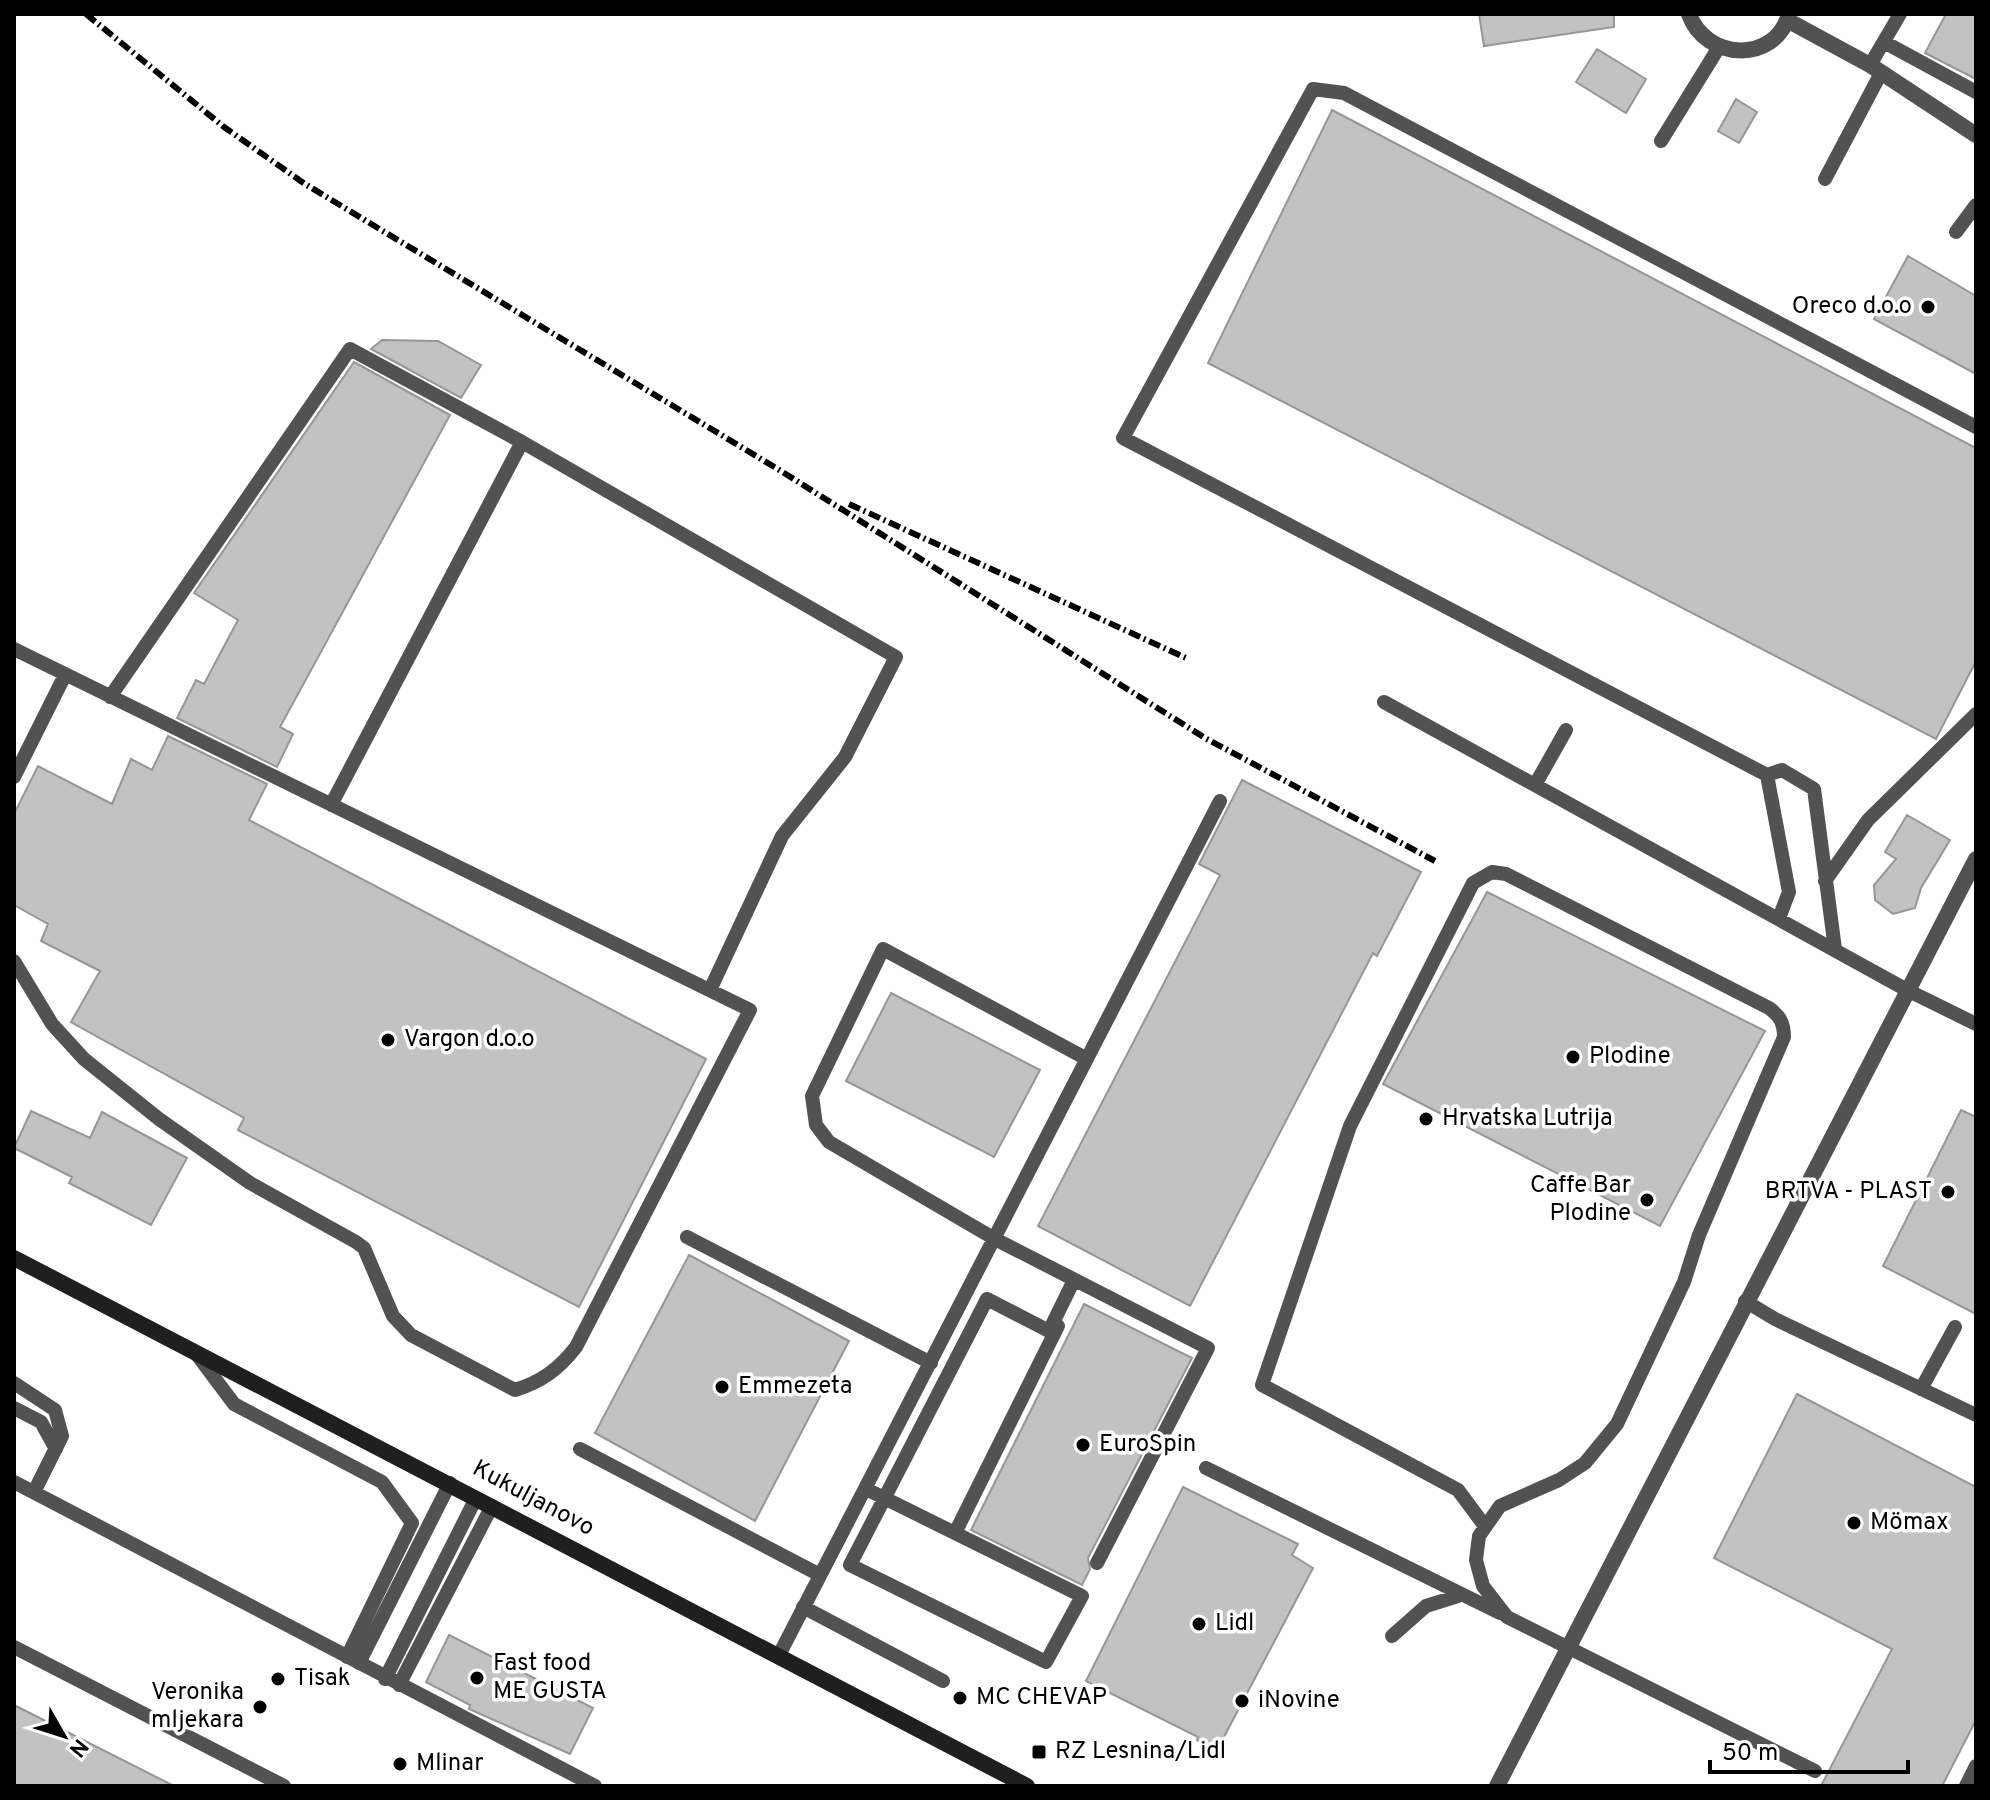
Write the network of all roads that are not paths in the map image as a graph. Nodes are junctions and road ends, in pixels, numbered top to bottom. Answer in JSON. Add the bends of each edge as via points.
{"nodes":[{"id":1,"x":1689,"y":14,"type":"edge"},
{"id":2,"x":1900,"y":14,"type":"edge"},
{"id":3,"x":1788,"y":17,"type":"edge"},
{"id":4,"x":1884,"y":42,"type":"junction"},
{"id":5,"x":1719,"y":47,"type":"junction"},
{"id":6,"x":1876,"y":69,"type":"junction"},
{"id":7,"x":1976,"y":92,"type":"edge"},
{"id":8,"x":1976,"y":135,"type":"edge"},
{"id":9,"x":1661,"y":141,"type":"dead end"},
{"id":10,"x":1825,"y":179,"type":"dead end"},
{"id":11,"x":1976,"y":205,"type":"edge"},
{"id":12,"x":1956,"y":232,"type":"dead end"},
{"id":13,"x":1976,"y":427,"type":"edge"},
{"id":14,"x":522,"y":442,"type":"junction"},
{"id":15,"x":14,"y":649,"type":"edge"},
{"id":16,"x":65,"y":675,"type":"junction"},
{"id":17,"x":110,"y":697,"type":"junction"},
{"id":18,"x":1384,"y":702,"type":"dead end"},
{"id":19,"x":1976,"y":714,"type":"edge"},
{"id":20,"x":1566,"y":730,"type":"dead end"},
{"id":21,"x":1767,"y":775,"type":"junction"},
{"id":22,"x":14,"y":777,"type":"edge"},
{"id":23,"x":1535,"y":785,"type":"junction"},
{"id":24,"x":1220,"y":801,"type":"dead end"},
{"id":25,"x":331,"y":805,"type":"junction"},
{"id":26,"x":1976,"y":859,"type":"edge"},
{"id":27,"x":1825,"y":881,"type":"junction"},
{"id":28,"x":1779,"y":918,"type":"junction"},
{"id":29,"x":1835,"y":949,"type":"junction"},
{"id":30,"x":14,"y":961,"type":"edge"},
{"id":31,"x":710,"y":990,"type":"junction"},
{"id":32,"x":1907,"y":990,"type":"junction"},
{"id":33,"x":1976,"y":1006,"type":"edge"},
{"id":34,"x":1971,"y":1021,"type":"edge"},
{"id":35,"x":1087,"y":1059,"type":"junction"},
{"id":36,"x":687,"y":1237,"type":"dead end"},
{"id":37,"x":995,"y":1239,"type":"junction"},
{"id":38,"x":14,"y":1258,"type":"edge"},
{"id":39,"x":1077,"y":1281,"type":"junction"},
{"id":40,"x":1745,"y":1301,"type":"junction"},
{"id":41,"x":1955,"y":1327,"type":"dead end"},
{"id":42,"x":195,"y":1352,"type":"junction"},
{"id":43,"x":931,"y":1363,"type":"junction"},
{"id":44,"x":14,"y":1383,"type":"edge"},
{"id":45,"x":1921,"y":1389,"type":"junction"},
{"id":46,"x":14,"y":1408,"type":"edge"},
{"id":47,"x":1976,"y":1415,"type":"edge"},
{"id":48,"x":56,"y":1449,"type":"junction"},
{"id":49,"x":580,"y":1449,"type":"dead end"},
{"id":50,"x":1206,"y":1468,"type":"dead end"},
{"id":51,"x":14,"y":1482,"type":"edge"},
{"id":52,"x":450,"y":1483,"type":"junction"},
{"id":53,"x":866,"y":1489,"type":"junction"},
{"id":54,"x":34,"y":1492,"type":"junction"},
{"id":55,"x":476,"y":1498,"type":"junction"},
{"id":56,"x":887,"y":1499,"type":"junction"},
{"id":57,"x":492,"y":1506,"type":"junction"},
{"id":58,"x":1484,"y":1525,"type":"junction"},
{"id":59,"x":955,"y":1533,"type":"junction"},
{"id":60,"x":1097,"y":1563,"type":"dead end"},
{"id":61,"x":820,"y":1575,"type":"junction"},
{"id":62,"x":1458,"y":1596,"type":"junction"},
{"id":63,"x":803,"y":1607,"type":"junction"},
{"id":64,"x":1507,"y":1617,"type":"junction"},
{"id":65,"x":1392,"y":1636,"type":"dead end"},
{"id":66,"x":14,"y":1647,"type":"edge"},
{"id":67,"x":1571,"y":1647,"type":"junction"},
{"id":68,"x":778,"y":1657,"type":"junction"},
{"id":69,"x":353,"y":1660,"type":"junction"},
{"id":70,"x":943,"y":1681,"type":"dead end"},
{"id":71,"x":392,"y":1682,"type":"junction"},
{"id":72,"x":1976,"y":1766,"type":"edge"},
{"id":73,"x":1815,"y":1771,"type":"dead end"},
{"id":74,"x":284,"y":1786,"type":"edge"},
{"id":75,"x":595,"y":1786,"type":"edge"},
{"id":76,"x":1027,"y":1786,"type":"edge"},
{"id":77,"x":1497,"y":1786,"type":"edge"},
{"id":78,"x":1966,"y":1786,"type":"edge"}],
"edges":[{"from":1,"to":5,"type":"street","via":[[1698,33]]},
{"from":2,"to":4,"type":"lane"},
{"from":3,"to":5,"type":"street","via":[[1763,46],[1746,52]]},
{"from":3,"to":6,"type":"street"},
{"from":4,"to":6,"type":"lane"},
{"from":4,"to":7,"type":"lane"},
{"from":5,"to":9,"type":"lane"},
{"from":6,"to":8,"type":"street"},
{"from":6,"to":10,"type":"lane"},
{"from":11,"to":12,"type":"lane"},
{"from":13,"to":21,"type":"lane","via":[[1344,93],[1313,89],[1123,438]]},
{"from":14,"to":17,"type":"lane","via":[[350,349]]},
{"from":14,"to":25,"type":"lane"},
{"from":14,"to":31,"type":"lane","via":[[896,657],[845,757],[782,836]]},
{"from":15,"to":16,"type":"lane"},
{"from":16,"to":17,"type":"lane"},
{"from":16,"to":22,"type":"lane"},
{"from":17,"to":25,"type":"lane"},
{"from":18,"to":23,"type":"lane"},
{"from":19,"to":27,"type":"lane","via":[[1868,820]]},
{"from":20,"to":23,"type":"lane"},
{"from":21,"to":27,"type":"lane","via":[[1782,770],[1814,789]]},
{"from":21,"to":28,"type":"lane","via":[[1789,892]]},
{"from":23,"to":28,"type":"lane"},
{"from":24,"to":35,"type":"lane"},
{"from":25,"to":31,"type":"lane"},
{"from":26,"to":32,"type":"street"},
{"from":27,"to":29,"type":"lane"},
{"from":28,"to":29,"type":"lane"},
{"from":29,"to":32,"type":"lane"},
{"from":30,"to":31,"type":"lane","via":[[52,1024],[84,1059],[250,1183],[364,1248],[393,1316],[411,1335],[515,1390],[535,1384],[562,1365],[576,1347],[750,1010]]},
{"from":32,"to":34,"type":"lane"},
{"from":32,"to":40,"type":"street"},
{"from":33,"to":34,"type":"lane"},
{"from":35,"to":37,"type":"lane"},
{"from":35,"to":37,"type":"lane","via":[[883,949],[815,1086],[816,1125],[837,1148]]},
{"from":36,"to":43,"type":"lane"},
{"from":37,"to":39,"type":"lane"},
{"from":37,"to":43,"type":"lane"},
{"from":38,"to":42,"type":"main road","name":"Kukuljanovo"},
{"from":39,"to":56,"type":"lane","via":[[1049,1331],[987,1299]]},
{"from":39,"to":59,"type":"lane"},
{"from":39,"to":60,"type":"lane","via":[[1208,1348]]},
{"from":40,"to":45,"type":"lane"},
{"from":40,"to":67,"type":"street"},
{"from":41,"to":45,"type":"lane"},
{"from":42,"to":52,"type":"main road","name":"Kukuljanovo"},
{"from":42,"to":69,"type":"lane","via":[[234,1404],[382,1482],[412,1523]]},
{"from":43,"to":53,"type":"lane"},
{"from":44,"to":48,"type":"lane","via":[[55,1410],[62,1436]]},
{"from":45,"to":47,"type":"lane"},
{"from":46,"to":48,"type":"lane","via":[[41,1422]]},
{"from":48,"to":54,"type":"lane"},
{"from":49,"to":61,"type":"lane"},
{"from":50,"to":62,"type":"lane"},
{"from":51,"to":54,"type":"lane"},
{"from":52,"to":55,"type":"main road","name":"Kukuljanovo"},
{"from":52,"to":69,"type":"lane"},
{"from":53,"to":56,"type":"lane"},
{"from":53,"to":61,"type":"lane"},
{"from":54,"to":69,"type":"lane"},
{"from":55,"to":57,"type":"main road","name":"Kukuljanovo"},
{"from":55,"to":71,"type":"lane"},
{"from":56,"to":59,"type":"lane"},
{"from":56,"to":59,"type":"lane","via":[[850,1565],[1046,1662],[1082,1596]]},
{"from":57,"to":68,"type":"main road","name":"Kukuljanovo"},
{"from":57,"to":71,"type":"lane"},
{"from":58,"to":58,"type":"lane","via":[[1458,1490],[1262,1385],[1350,1126],[1473,883],[1492,872],[1506,874],[1769,1008],[1777,1014],[1784,1037],[1684,1282],[1617,1424],[1585,1463],[1500,1506]]},
{"from":58,"to":64,"type":"lane","via":[[1476,1547],[1479,1572]]},
{"from":61,"to":63,"type":"lane"},
{"from":62,"to":64,"type":"lane"},
{"from":62,"to":65,"type":"lane","via":[[1426,1606]]},
{"from":63,"to":68,"type":"lane"},
{"from":63,"to":70,"type":"lane"},
{"from":64,"to":67,"type":"lane"},
{"from":66,"to":74,"type":"lane"},
{"from":67,"to":73,"type":"lane"},
{"from":67,"to":77,"type":"street"},
{"from":68,"to":76,"type":"main road","name":"Kukuljanovo"},
{"from":69,"to":71,"type":"lane"},
{"from":71,"to":75,"type":"lane"},
{"from":72,"to":78,"type":"lane"}]}
